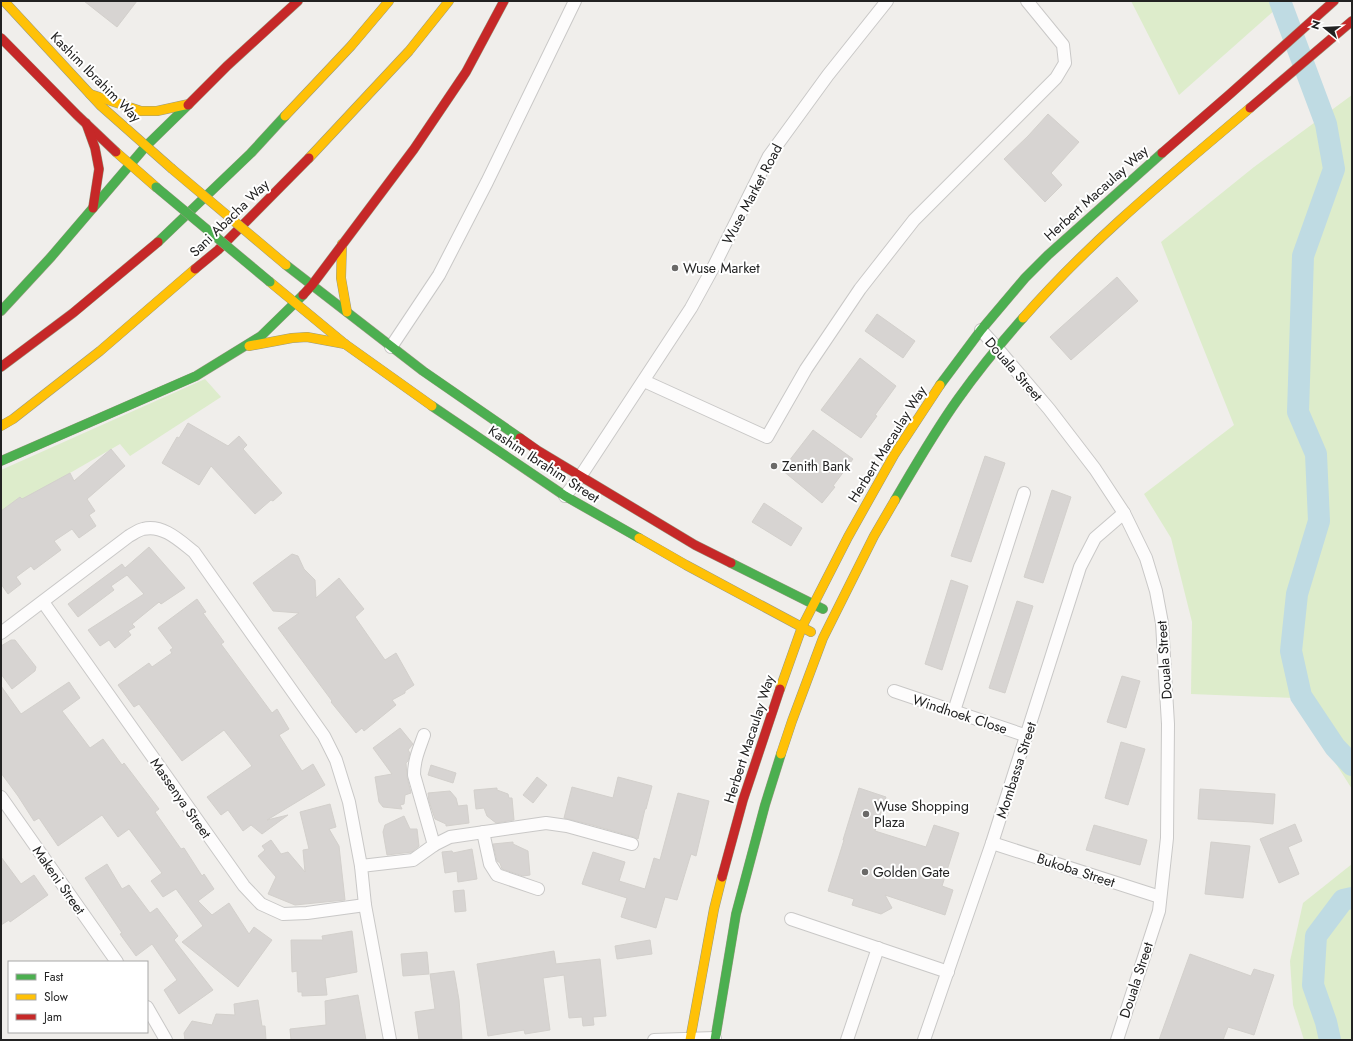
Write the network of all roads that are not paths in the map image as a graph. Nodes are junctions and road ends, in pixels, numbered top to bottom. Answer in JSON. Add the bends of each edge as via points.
{"nodes":[{"id":1,"x":4,"y":1,"type":"edge"},
{"id":2,"x":298,"y":1,"type":"edge"},
{"id":3,"x":389,"y":1,"type":"edge"},
{"id":4,"x":449,"y":1,"type":"edge"},
{"id":5,"x":504,"y":1,"type":"edge"},
{"id":6,"x":575,"y":1,"type":"edge"},
{"id":7,"x":887,"y":1,"type":"edge"},
{"id":8,"x":1028,"y":1,"type":"edge"},
{"id":9,"x":1334,"y":1,"type":"edge"},
{"id":10,"x":1352,"y":21,"type":"edge"},
{"id":11,"x":1,"y":38,"type":"edge"},
{"id":12,"x":90,"y":94,"type":"junction"},
{"id":13,"x":189,"y":104,"type":"junction"},
{"id":14,"x":86,"y":123,"type":"junction"},
{"id":15,"x":146,"y":146,"type":"junction"},
{"id":16,"x":130,"y":165,"type":"junction"},
{"id":17,"x":93,"y":208,"type":"junction"},
{"id":18,"x":342,"y":244,"type":"junction"},
{"id":19,"x":286,"y":265,"type":"joint"},
{"id":20,"x":312,"y":285,"type":"junction"},
{"id":21,"x":296,"y":303,"type":"junction"},
{"id":22,"x":1,"y":311,"type":"edge"},
{"id":23,"x":347,"y":312,"type":"junction"},
{"id":24,"x":981,"y":330,"type":"junction"},
{"id":25,"x":345,"y":344,"type":"junction"},
{"id":26,"x":246,"y":346,"type":"junction"},
{"id":27,"x":391,"y":347,"type":"junction"},
{"id":28,"x":997,"y":348,"type":"junction"},
{"id":29,"x":1,"y":367,"type":"edge"},
{"id":30,"x":644,"y":381,"type":"junction"},
{"id":31,"x":1,"y":426,"type":"edge"},
{"id":32,"x":1,"y":461,"type":"edge"},
{"id":33,"x":580,"y":477,"type":"junction"},
{"id":34,"x":1024,"y":493,"type":"dead end"},
{"id":35,"x":565,"y":496,"type":"junction"},
{"id":36,"x":1124,"y":513,"type":"junction"},
{"id":37,"x":43,"y":602,"type":"junction"},
{"id":38,"x":813,"y":604,"type":"junction"},
{"id":39,"x":834,"y":615,"type":"junction"},
{"id":40,"x":802,"y":627,"type":"junction"},
{"id":41,"x":1,"y":633,"type":"edge"},
{"id":42,"x":823,"y":638,"type":"junction"},
{"id":43,"x":894,"y":692,"type":"dead end"},
{"id":44,"x":954,"y":711,"type":"junction"},
{"id":45,"x":424,"y":735,"type":"dead end"},
{"id":46,"x":1027,"y":736,"type":"junction"},
{"id":47,"x":1,"y":797,"type":"edge"},
{"id":48,"x":483,"y":832,"type":"junction"},
{"id":49,"x":992,"y":842,"type":"junction"},
{"id":50,"x":632,"y":844,"type":"dead end"},
{"id":51,"x":434,"y":845,"type":"junction"},
{"id":52,"x":361,"y":866,"type":"junction"},
{"id":53,"x":538,"y":889,"type":"dead end"},
{"id":54,"x":1160,"y":897,"type":"junction"},
{"id":55,"x":365,"y":905,"type":"junction"},
{"id":56,"x":791,"y":919,"type":"dead end"},
{"id":57,"x":878,"y":948,"type":"junction"},
{"id":58,"x":116,"y":961,"type":"edge"},
{"id":59,"x":948,"y":972,"type":"junction"},
{"id":60,"x":148,"y":1009,"type":"edge"},
{"id":61,"x":690,"y":1039,"type":"edge"},
{"id":62,"x":715,"y":1039,"type":"edge"},
{"id":63,"x":166,"y":1040,"type":"edge"},
{"id":64,"x":390,"y":1040,"type":"edge"},
{"id":65,"x":654,"y":1040,"type":"edge"},
{"id":66,"x":847,"y":1040,"type":"edge"},
{"id":67,"x":924,"y":1040,"type":"edge"},
{"id":68,"x":1117,"y":1040,"type":"edge"}],
"edges":[{"from":1,"to":12,"type":"main road","name":"Kashim Ibrahim Way"},
{"from":2,"to":13,"type":"main road"},
{"from":3,"to":29,"type":"main road","via":[[351,46],[251,153],[160,240],[73,313]]},
{"from":4,"to":31,"type":"main road","name":"Sani Abacha Way","via":[[410,51],[218,250],[100,351]]},
{"from":5,"to":18,"type":"main road","via":[[466,72],[414,149]]},
{"from":6,"to":27,"type":"street","via":[[439,275]]},
{"from":7,"to":30,"type":"street","name":"Wuse Market Road","via":[[828,75],[769,156],[691,308]]},
{"from":8,"to":30,"type":"street","via":[[1064,45],[1065,63],[1056,78],[909,227],[860,289],[806,369],[767,437]]},
{"from":9,"to":24,"type":"main road","name":"Herbert Macaulay Way","via":[[1048,255]]},
{"from":10,"to":28,"type":"main road","via":[[1096,242],[1046,292]]},
{"from":11,"to":14,"type":"main road"},
{"from":12,"to":13,"type":"main road","via":[[141,111],[157,111]]},
{"from":12,"to":15,"type":"main road","name":"Kashim Ibrahim Way"},
{"from":13,"to":15,"type":"main road"},
{"from":14,"to":16,"type":"main road"},
{"from":14,"to":17,"type":"main road","via":[[99,169]]},
{"from":15,"to":16,"type":"main road"},
{"from":15,"to":19,"type":"main road","name":"Kashim Ibrahim Way","bridge":true},
{"from":16,"to":17,"type":"main road"},
{"from":16,"to":21,"type":"main road","name":"Kashim Ibrahim Street","bridge":true},
{"from":17,"to":22,"type":"main road"},
{"from":18,"to":20,"type":"main road"},
{"from":18,"to":23,"type":"main road","via":[[341,278]]},
{"from":19,"to":20,"type":"main road","name":"Kashim Ibrahim Street"},
{"from":20,"to":21,"type":"main road"},
{"from":20,"to":23,"type":"main road","name":"Kashim Ibrahim Street"},
{"from":21,"to":25,"type":"main road","name":"Kashim Ibrahim Street"},
{"from":21,"to":26,"type":"main road","via":[[261,336]]},
{"from":23,"to":27,"type":"main road","name":"Kashim Ibrahim Street"},
{"from":24,"to":28,"type":"street","name":"Douala Street"},
{"from":24,"to":38,"type":"main road","name":"Herbert Macaulay Way","via":[[894,455]]},
{"from":25,"to":26,"type":"main road","via":[[307,336]]},
{"from":25,"to":35,"type":"main road","name":"Kashim Ibrahim Street","via":[[409,391]]},
{"from":26,"to":32,"type":"main road","via":[[196,376]]},
{"from":27,"to":33,"type":"main road","name":"Kashim Ibrahim Street","via":[[429,376]]},
{"from":28,"to":36,"type":"street","name":"Douala Street","via":[[1050,409]]},
{"from":28,"to":39,"type":"main road","via":[[958,399],[916,464],[874,536]]},
{"from":30,"to":33,"type":"street","name":"Wuse Market Road"},
{"from":33,"to":35,"type":"street","name":"Wuse Market Road"},
{"from":33,"to":38,"type":"main road","name":"Kashim Ibrahim Street","via":[[695,546]]},
{"from":34,"to":44,"type":"street"},
{"from":35,"to":40,"type":"main road","name":"Kashim Ibrahim Street"},
{"from":36,"to":46,"type":"street","name":"Mombassa Street","via":[[1095,538],[1080,567]]},
{"from":36,"to":54,"type":"street","name":"Douala Street","via":[[1146,558],[1162,623],[1168,724],[1167,838]]},
{"from":37,"to":41,"type":"street"},
{"from":37,"to":52,"type":"street","via":[[129,536],[142,529],[154,528],[172,535],[194,552],[324,736],[336,760],[349,802]]},
{"from":37,"to":55,"type":"street","name":"Massenya Street","via":[[244,886],[261,904],[283,914]]},
{"from":38,"to":39,"type":"main road","name":"Kashim Ibrahim Street"},
{"from":38,"to":40,"type":"main road","name":"Herbert Macaulay Way"},
{"from":39,"to":42,"type":"main road"},
{"from":40,"to":42,"type":"main road","name":"Kashim Ibrahim Street"},
{"from":40,"to":61,"type":"main road","name":"Herbert Macaulay Way","via":[[743,800],[714,909]]},
{"from":42,"to":62,"type":"main road","via":[[792,721],[750,859],[736,914]]},
{"from":43,"to":44,"type":"street","name":"Windhoek Close"},
{"from":44,"to":46,"type":"street","name":"Windhoek Close"},
{"from":45,"to":51,"type":"street","via":[[416,757],[414,775]]},
{"from":46,"to":49,"type":"street","name":"Mombassa Street"},
{"from":47,"to":58,"type":"street","name":"Makeni Street"},
{"from":48,"to":50,"type":"street","via":[[546,823],[567,826]]},
{"from":48,"to":51,"type":"street","via":[[450,837]]},
{"from":48,"to":53,"type":"street","via":[[490,864],[497,875]]},
{"from":49,"to":54,"type":"street","name":"Bukoba Street"},
{"from":49,"to":59,"type":"street","name":"Mombassa Street"},
{"from":51,"to":52,"type":"street","via":[[413,860]]},
{"from":52,"to":55,"type":"street"},
{"from":54,"to":68,"type":"street","name":"Douala Street","via":[[1159,911]]},
{"from":55,"to":64,"type":"street"},
{"from":56,"to":57,"type":"street"},
{"from":57,"to":59,"type":"street"},
{"from":57,"to":66,"type":"street"},
{"from":59,"to":67,"type":"street","name":"Mombassa Street"},
{"from":60,"to":63,"type":"street"},
{"from":61,"to":62,"type":"street"},
{"from":61,"to":65,"type":"street"}]}
